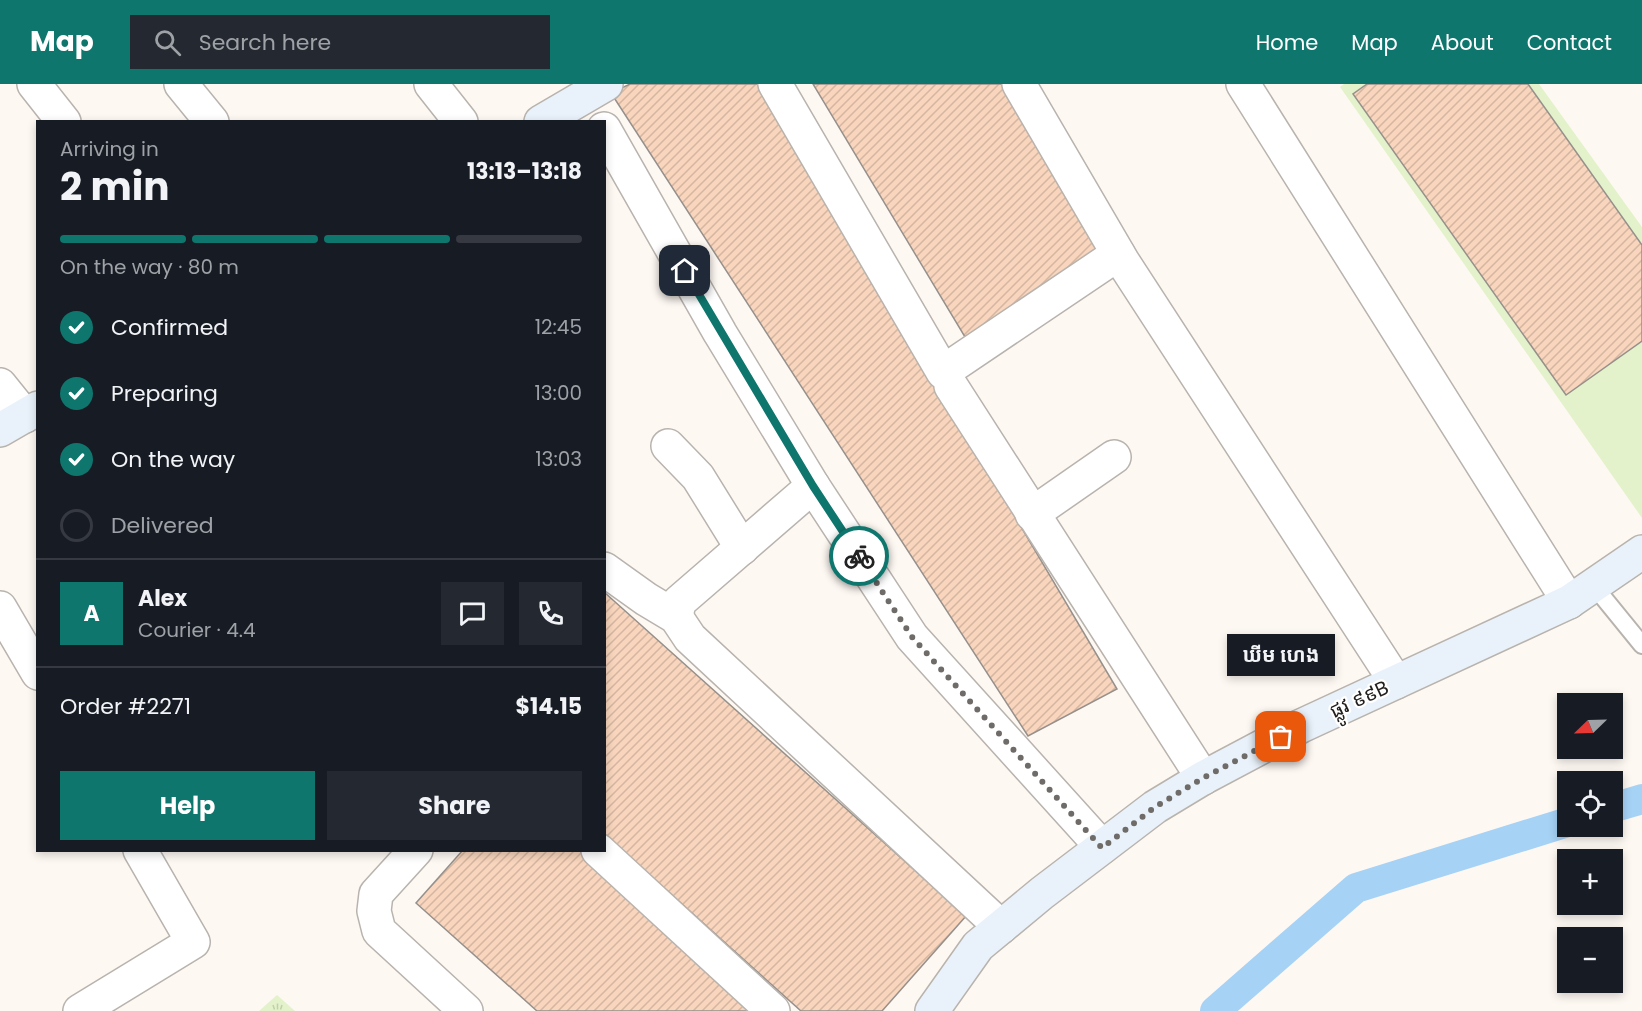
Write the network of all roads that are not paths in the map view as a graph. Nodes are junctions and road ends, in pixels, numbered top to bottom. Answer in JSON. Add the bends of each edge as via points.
{"nodes":[{"id":1,"x":34,"y":84,"type":"edge"},
{"id":2,"x":181,"y":84,"type":"edge"},
{"id":3,"x":430,"y":84,"type":"edge"},
{"id":4,"x":775,"y":84,"type":"edge"},
{"id":5,"x":1019,"y":84,"type":"edge"},
{"id":6,"x":1243,"y":84,"type":"edge"},
{"id":7,"x":592,"y":96,"type":"edge"},
{"id":8,"x":62,"y":120,"type":"edge"},
{"id":9,"x":210,"y":120,"type":"edge"},
{"id":10,"x":459,"y":120,"type":"edge"},
{"id":11,"x":545,"y":120,"type":"edge"},
{"id":12,"x":606,"y":133,"type":"edge"},
{"id":13,"x":1118,"y":254,"type":"junction"},
{"id":14,"x":0,"y":385,"type":"edge"},
{"id":15,"x":951,"y":386,"type":"dead end"},
{"id":16,"x":21,"y":418,"type":"edge"},
{"id":17,"x":668,"y":446,"type":"dead end"},
{"id":18,"x":1114,"y":457,"type":"dead end"},
{"id":19,"x":813,"y":486,"type":"junction"},
{"id":20,"x":1032,"y":514,"type":"junction"},
{"id":21,"x":742,"y":548,"type":"junction"},
{"id":22,"x":1641,"y":555,"type":"edge"},
{"id":23,"x":606,"y":570,"type":"edge"},
{"id":24,"x":1581,"y":594,"type":"junction"},
{"id":25,"x":0,"y":608,"type":"edge"},
{"id":26,"x":676,"y":617,"type":"junction"},
{"id":27,"x":1642,"y":645,"type":"edge"},
{"id":28,"x":36,"y":670,"type":"edge"},
{"id":29,"x":1396,"y":682,"type":"junction"},
{"id":30,"x":1203,"y":778,"type":"junction"},
{"id":31,"x":1102,"y":848,"type":"junction"},
{"id":32,"x":141,"y":852,"type":"edge"},
{"id":33,"x":413,"y":852,"type":"edge"},
{"id":34,"x":600,"y":852,"type":"edge"},
{"id":35,"x":1001,"y":927,"type":"junction"},
{"id":36,"x":80,"y":1011,"type":"edge"},
{"id":37,"x":466,"y":1011,"type":"edge"},
{"id":38,"x":773,"y":1011,"type":"edge"},
{"id":39,"x":932,"y":1011,"type":"edge"}],
"edges":[{"from":1,"to":8,"type":"street"},
{"from":2,"to":9,"type":"street"},
{"from":3,"to":10,"type":"street"},
{"from":4,"to":13,"type":"street","via":[[943,372]]},
{"from":5,"to":13,"type":"street"},
{"from":6,"to":24,"type":"street"},
{"from":7,"to":11,"type":"street"},
{"from":12,"to":19,"type":"street"},
{"from":13,"to":29,"type":"street"},
{"from":14,"to":16,"type":"street"},
{"from":15,"to":20,"type":"street"},
{"from":17,"to":21,"type":"street","via":[[698,477]]},
{"from":18,"to":20,"type":"street"},
{"from":19,"to":21,"type":"street"},
{"from":19,"to":31,"type":"street","via":[[912,637]]},
{"from":20,"to":30,"type":"street"},
{"from":21,"to":26,"type":"street","via":[[679,602]]},
{"from":22,"to":24,"type":"street","name":"ផ្លូវ ៩៩B"},
{"from":23,"to":26,"type":"street"},
{"from":24,"to":27,"type":"lane"},
{"from":24,"to":29,"type":"street","name":"ផ្លូវ ៩៩B"},
{"from":25,"to":28,"type":"street"},
{"from":26,"to":35,"type":"street","via":[[690,638]]},
{"from":29,"to":30,"type":"street","name":"ផ្លូវ ៩៩B"},
{"from":30,"to":31,"type":"street","name":"ផ្លូវ ៩៩B","via":[[1155,807]]},
{"from":31,"to":35,"type":"street","name":"ផ្លូវ ៩៩B"},
{"from":32,"to":36,"type":"street","via":[[193,942]]},
{"from":33,"to":37,"type":"street","via":[[376,894],[374,910],[379,931]]},
{"from":34,"to":38,"type":"street"},
{"from":35,"to":39,"type":"street","name":"ផ្លូវ ៩៩B","via":[[978,946]]}]}
